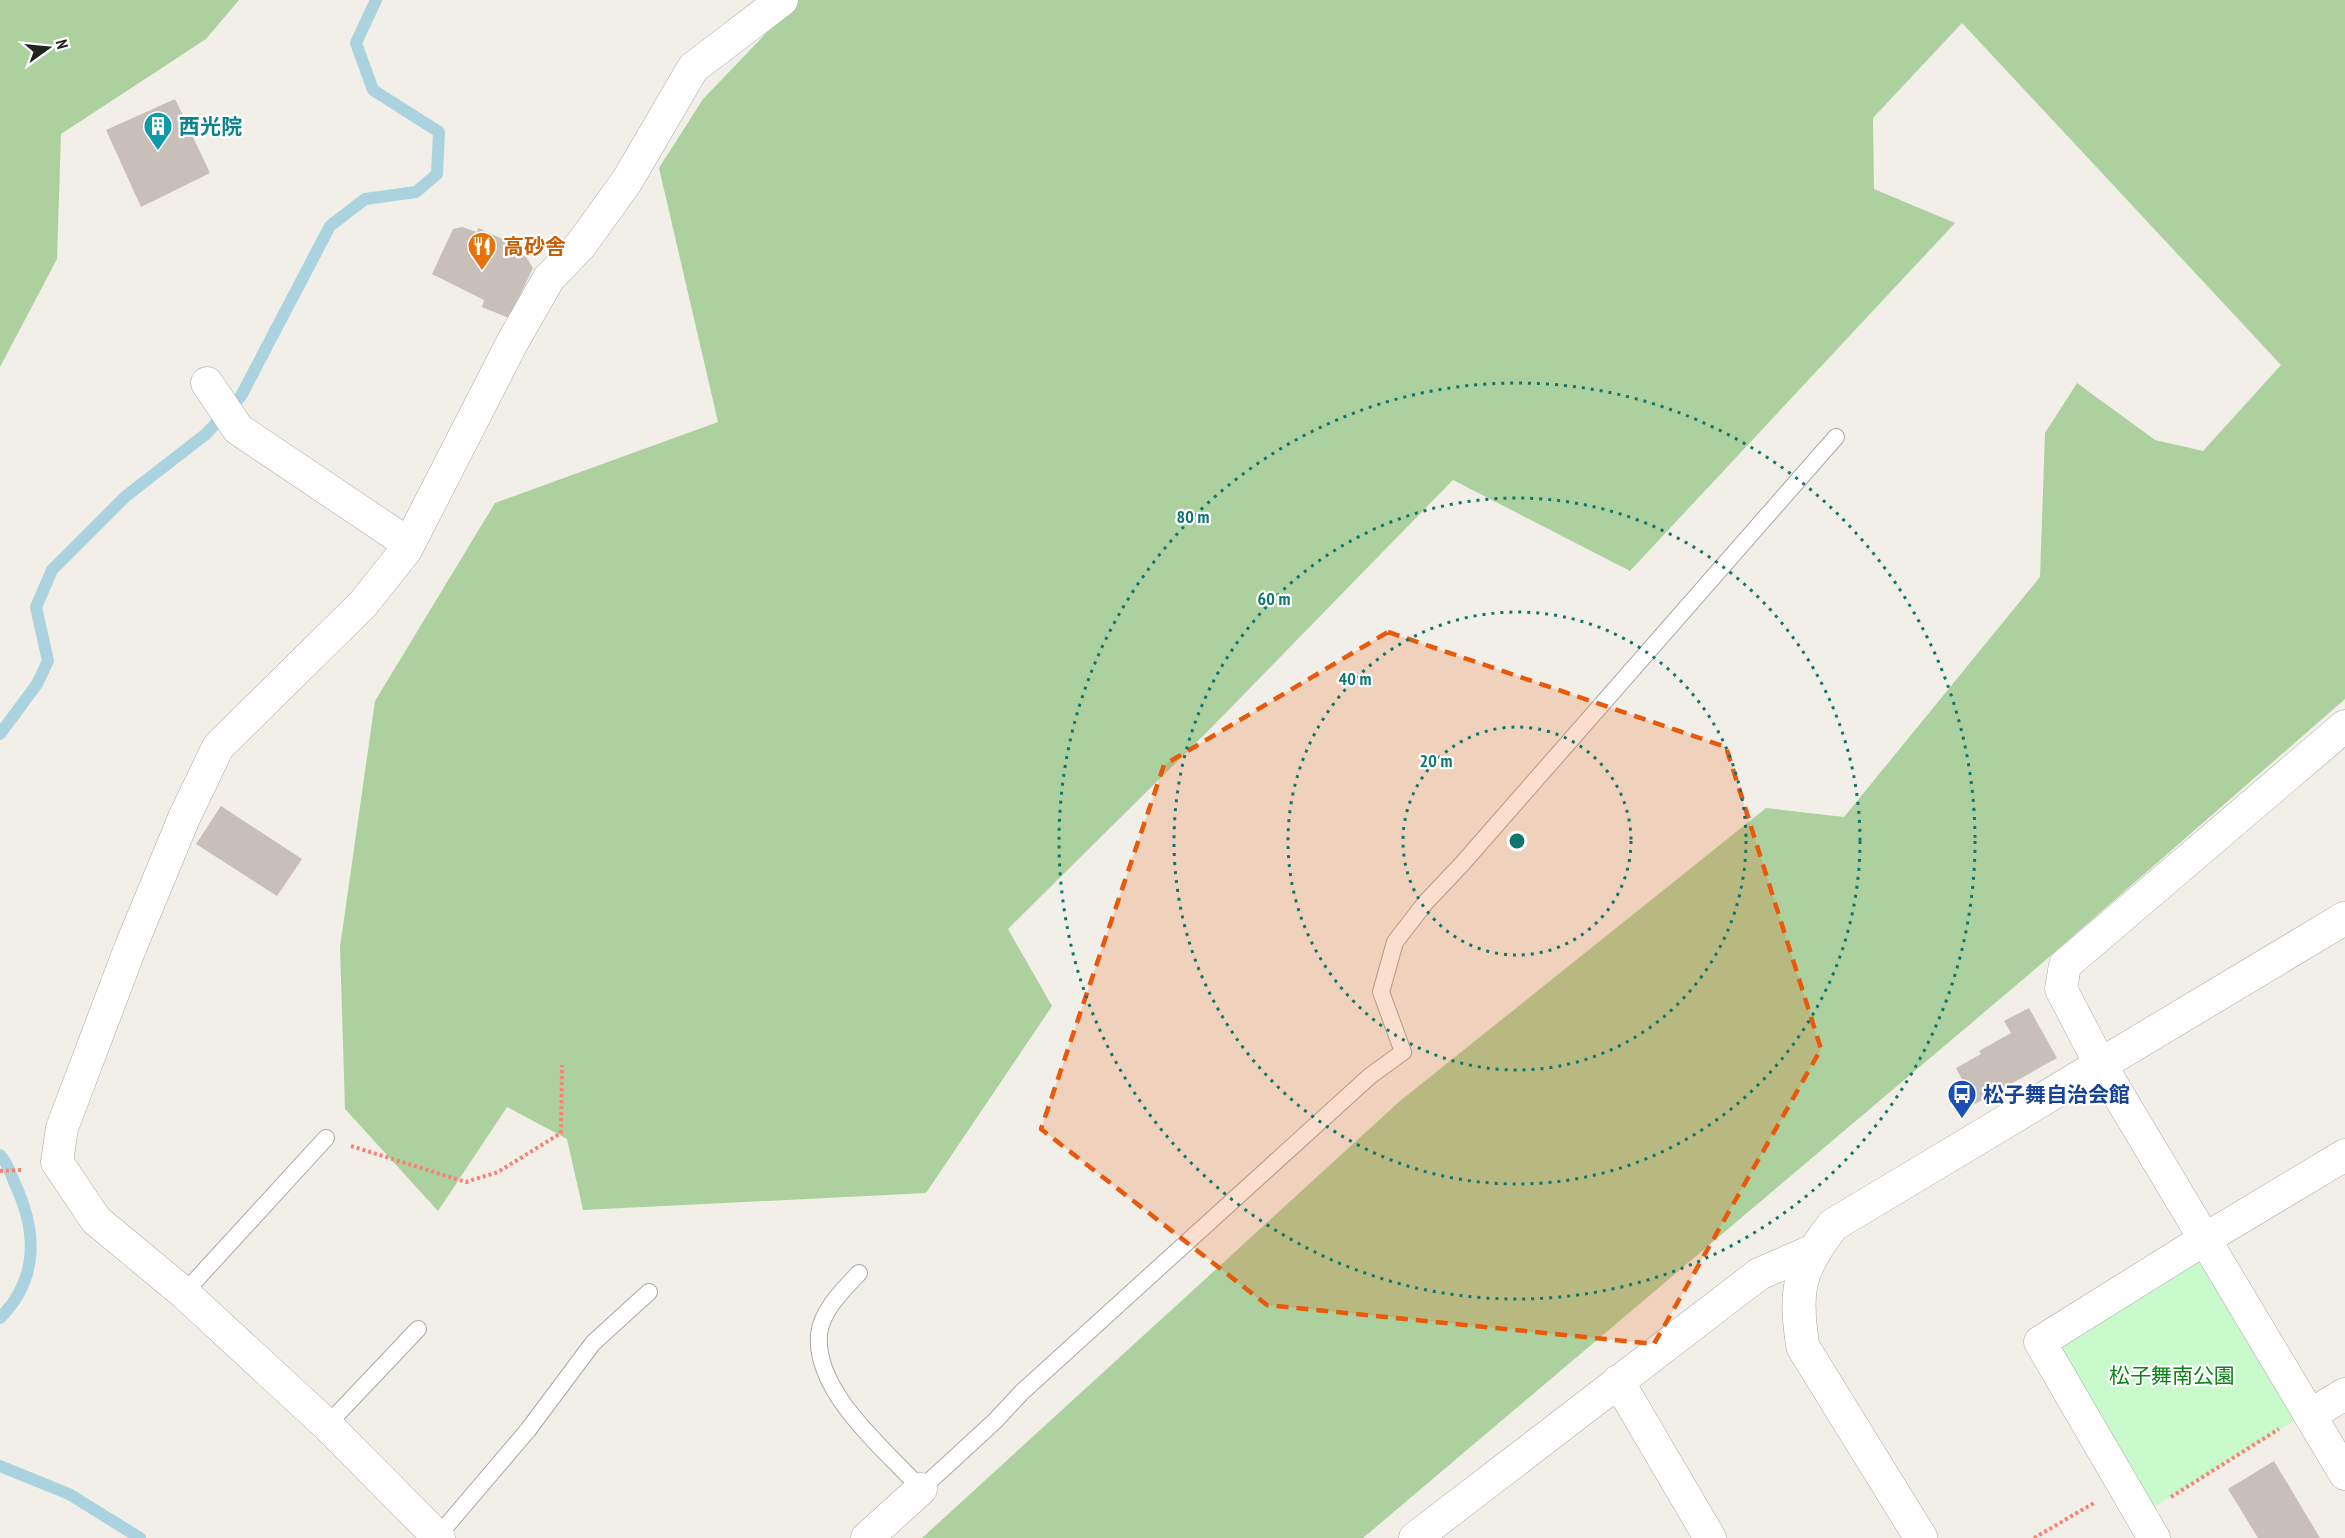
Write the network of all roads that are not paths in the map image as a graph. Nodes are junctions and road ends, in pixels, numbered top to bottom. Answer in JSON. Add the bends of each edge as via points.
{"nodes":[{"id":1,"x":782,"y":0,"type":"edge"},
{"id":2,"x":220,"y":401,"type":"dead end"},
{"id":3,"x":1836,"y":437,"type":"dead end"},
{"id":4,"x":409,"y":544,"type":"junction"},
{"id":5,"x":2345,"y":726,"type":"edge"},
{"id":6,"x":2345,"y":918,"type":"edge"},
{"id":7,"x":2100,"y":1064,"type":"junction"},
{"id":8,"x":326,"y":1138,"type":"road end"},
{"id":9,"x":2345,"y":1155,"type":"edge"},
{"id":10,"x":2205,"y":1239,"type":"junction"},
{"id":11,"x":1812,"y":1251,"type":"junction"},
{"id":12,"x":859,"y":1273,"type":"dead end"},
{"id":13,"x":649,"y":1292,"type":"dead end"},
{"id":14,"x":184,"y":1293,"type":"junction"},
{"id":15,"x":418,"y":1329,"type":"dead end"},
{"id":16,"x":1618,"y":1381,"type":"junction"},
{"id":17,"x":2345,"y":1394,"type":"edge"},
{"id":18,"x":2309,"y":1413,"type":"junction"},
{"id":19,"x":327,"y":1425,"type":"junction"},
{"id":20,"x":2345,"y":1474,"type":"edge"},
{"id":21,"x":921,"y":1489,"type":"junction"},
{"id":22,"x":2148,"y":1527,"type":"edge"},
{"id":23,"x":438,"y":1537,"type":"edge"},
{"id":24,"x":867,"y":1538,"type":"edge"},
{"id":25,"x":1416,"y":1538,"type":"edge"},
{"id":26,"x":1710,"y":1538,"type":"edge"},
{"id":27,"x":1921,"y":1538,"type":"edge"}],
"edges":[{"from":1,"to":4,"type":"street","via":[[693,68],[627,181],[580,246],[549,278]]},
{"from":2,"to":4,"type":"street","via":[[238,429]]},
{"from":3,"to":21,"type":"lane","via":[[1395,942],[1381,992],[1403,1053],[1362,1084],[1022,1392]]},
{"from":4,"to":14,"type":"street","via":[[363,604],[218,747],[131,946],[62,1128],[57,1162],[96,1220]]},
{"from":5,"to":7,"type":"street","via":[[2066,965],[2061,990]]},
{"from":6,"to":7,"type":"street"},
{"from":7,"to":10,"type":"street"},
{"from":7,"to":11,"type":"street","via":[[1833,1225]]},
{"from":8,"to":14,"type":"lane"},
{"from":9,"to":10,"type":"street"},
{"from":10,"to":18,"type":"street"},
{"from":10,"to":22,"type":"street","via":[[2040,1342]]},
{"from":11,"to":16,"type":"street","via":[[1759,1274]]},
{"from":11,"to":27,"type":"street","via":[[1799,1286],[1798,1317],[1803,1347]]},
{"from":12,"to":21,"type":"lane","via":[[833,1300],[819,1334],[824,1371],[844,1406]]},
{"from":13,"to":23,"type":"lane","via":[[593,1343],[528,1430]]},
{"from":14,"to":19,"type":"street"},
{"from":15,"to":19,"type":"lane"},
{"from":16,"to":25,"type":"street"},
{"from":16,"to":26,"type":"street"},
{"from":17,"to":18,"type":"street"},
{"from":18,"to":20,"type":"street"},
{"from":19,"to":23,"type":"street"},
{"from":21,"to":24,"type":"street"}]}
